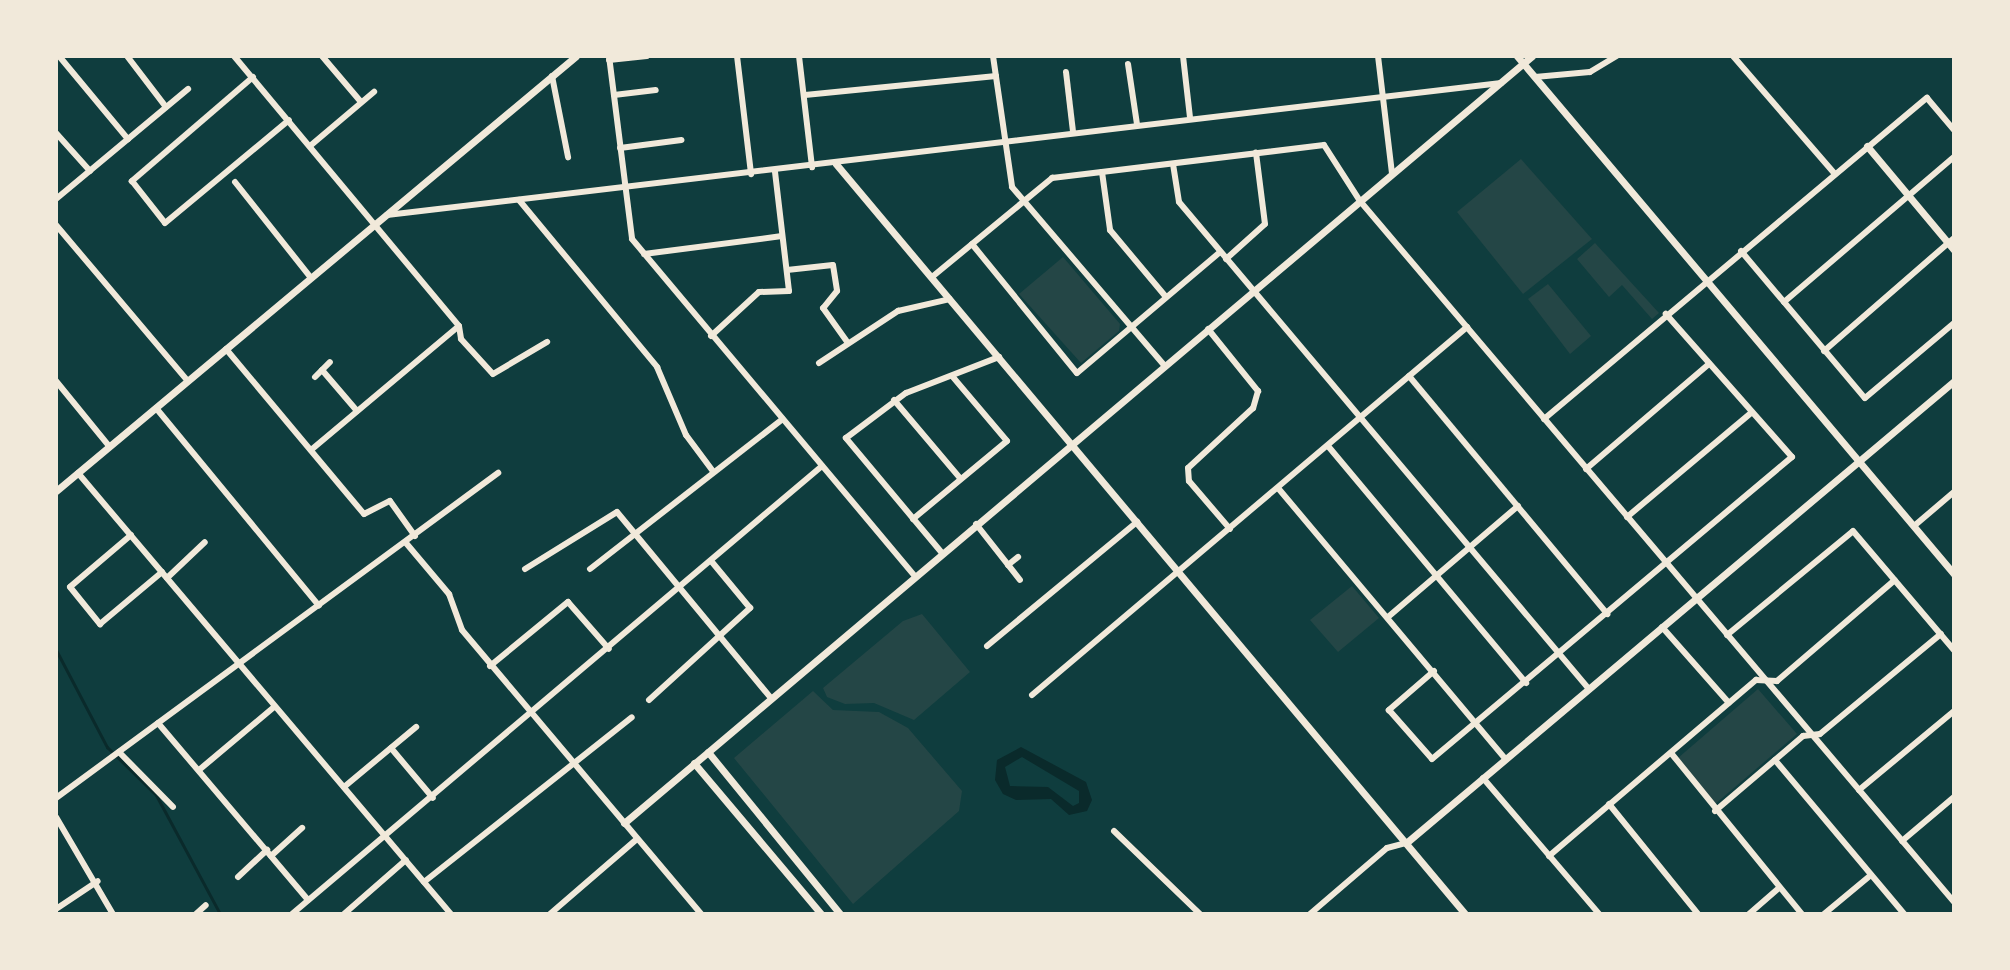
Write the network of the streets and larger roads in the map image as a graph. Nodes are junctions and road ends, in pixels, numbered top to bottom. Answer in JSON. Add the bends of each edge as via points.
{"nodes":[{"id":1,"x":59,"y":56,"type":"edge"},
{"id":2,"x":127,"y":56,"type":"edge"},
{"id":3,"x":234,"y":56,"type":"edge"},
{"id":4,"x":322,"y":56,"type":"edge"},
{"id":5,"x":576,"y":56,"type":"edge"},
{"id":6,"x":647,"y":56,"type":"edge"},
{"id":7,"x":737,"y":56,"type":"edge"},
{"id":8,"x":799,"y":56,"type":"edge"},
{"id":9,"x":993,"y":56,"type":"edge"},
{"id":10,"x":1183,"y":56,"type":"edge"},
{"id":11,"x":1378,"y":56,"type":"edge"},
{"id":12,"x":1517,"y":56,"type":"edge"},
{"id":13,"x":1532,"y":56,"type":"edge"},
{"id":14,"x":1617,"y":56,"type":"edge"},
{"id":15,"x":1733,"y":56,"type":"edge"},
{"id":16,"x":609,"y":58,"type":"edge"},
{"id":17,"x":1128,"y":64,"type":"dead end"},
{"id":18,"x":1523,"y":64,"type":"junction"},
{"id":19,"x":1066,"y":72,"type":"dead end"},
{"id":20,"x":552,"y":76,"type":"junction"},
{"id":21,"x":996,"y":76,"type":"junction"},
{"id":22,"x":253,"y":77,"type":"junction"},
{"id":23,"x":1535,"y":77,"type":"junction"},
{"id":24,"x":1501,"y":83,"type":"junction"},
{"id":25,"x":188,"y":89,"type":"dead end"},
{"id":26,"x":656,"y":90,"type":"dead end"},
{"id":27,"x":374,"y":92,"type":"dead end"},
{"id":28,"x":614,"y":95,"type":"junction"},
{"id":29,"x":805,"y":95,"type":"junction"},
{"id":30,"x":1383,"y":97,"type":"junction"},
{"id":31,"x":361,"y":102,"type":"junction"},
{"id":32,"x":166,"y":107,"type":"junction"},
{"id":33,"x":1190,"y":117,"type":"junction"},
{"id":34,"x":289,"y":120,"type":"junction"},
{"id":35,"x":1137,"y":124,"type":"junction"},
{"id":36,"x":1954,"y":130,"type":"edge"},
{"id":37,"x":1073,"y":132,"type":"junction"},
{"id":38,"x":56,"y":133,"type":"edge"},
{"id":39,"x":575,"y":135,"type":"dead end"},
{"id":40,"x":564,"y":137,"type":"junction"},
{"id":41,"x":128,"y":139,"type":"junction"},
{"id":42,"x":681,"y":140,"type":"dead end"},
{"id":43,"x":1005,"y":141,"type":"junction"},
{"id":44,"x":310,"y":146,"type":"junction"},
{"id":45,"x":1867,"y":146,"type":"junction"},
{"id":46,"x":620,"y":148,"type":"junction"},
{"id":47,"x":1256,"y":153,"type":"junction"},
{"id":48,"x":568,"y":157,"type":"dead end"},
{"id":49,"x":1954,"y":157,"type":"edge"},
{"id":50,"x":836,"y":164,"type":"junction"},
{"id":51,"x":1173,"y":164,"type":"junction"},
{"id":52,"x":812,"y":167,"type":"junction"},
{"id":53,"x":90,"y":171,"type":"junction"},
{"id":54,"x":775,"y":171,"type":"junction"},
{"id":55,"x":1102,"y":172,"type":"junction"},
{"id":56,"x":1834,"y":173,"type":"junction"},
{"id":57,"x":751,"y":174,"type":"junction"},
{"id":58,"x":1392,"y":174,"type":"junction"},
{"id":59,"x":235,"y":182,"type":"dead end"},
{"id":60,"x":626,"y":188,"type":"junction"},
{"id":61,"x":1909,"y":196,"type":"junction"},
{"id":62,"x":56,"y":199,"type":"edge"},
{"id":63,"x":519,"y":200,"type":"junction"},
{"id":64,"x":1024,"y":201,"type":"junction"},
{"id":65,"x":1360,"y":201,"type":"junction"},
{"id":66,"x":387,"y":215,"type":"junction"},
{"id":67,"x":56,"y":225,"type":"edge"},
{"id":68,"x":374,"y":225,"type":"junction"},
{"id":69,"x":782,"y":236,"type":"junction"},
{"id":70,"x":1952,"y":243,"type":"edge"},
{"id":71,"x":972,"y":244,"type":"junction"},
{"id":72,"x":1741,"y":251,"type":"junction"},
{"id":73,"x":1220,"y":252,"type":"junction"},
{"id":74,"x":644,"y":254,"type":"junction"},
{"id":75,"x":1226,"y":259,"type":"junction"},
{"id":76,"x":787,"y":270,"type":"junction"},
{"id":77,"x":932,"y":277,"type":"junction"},
{"id":78,"x":311,"y":278,"type":"junction"},
{"id":79,"x":1706,"y":280,"type":"junction"},
{"id":80,"x":1253,"y":290,"type":"junction"},
{"id":81,"x":1166,"y":297,"type":"junction"},
{"id":82,"x":950,"y":299,"type":"junction"},
{"id":83,"x":1784,"y":302,"type":"junction"},
{"id":84,"x":1666,"y":314,"type":"junction"},
{"id":85,"x":1954,"y":323,"type":"edge"},
{"id":86,"x":459,"y":326,"type":"junction"},
{"id":87,"x":1467,"y":327,"type":"junction"},
{"id":88,"x":1131,"y":328,"type":"junction"},
{"id":89,"x":1208,"y":329,"type":"junction"},
{"id":90,"x":711,"y":336,"type":"junction"},
{"id":91,"x":547,"y":342,"type":"dead end"},
{"id":92,"x":848,"y":343,"type":"junction"},
{"id":93,"x":226,"y":349,"type":"junction"},
{"id":94,"x":1824,"y":351,"type":"junction"},
{"id":95,"x":999,"y":357,"type":"junction"},
{"id":96,"x":330,"y":362,"type":"dead end"},
{"id":97,"x":819,"y":363,"type":"dead end"},
{"id":98,"x":1709,"y":364,"type":"junction"},
{"id":99,"x":1164,"y":365,"type":"junction"},
{"id":100,"x":322,"y":370,"type":"junction"},
{"id":101,"x":1409,"y":376,"type":"junction"},
{"id":102,"x":315,"y":377,"type":"dead end"},
{"id":103,"x":953,"y":377,"type":"junction"},
{"id":104,"x":56,"y":381,"type":"edge"},
{"id":105,"x":188,"y":381,"type":"junction"},
{"id":106,"x":1954,"y":381,"type":"edge"},
{"id":107,"x":894,"y":400,"type":"junction"},
{"id":108,"x":156,"y":408,"type":"junction"},
{"id":109,"x":357,"y":411,"type":"junction"},
{"id":110,"x":1751,"y":413,"type":"junction"},
{"id":111,"x":1360,"y":418,"type":"junction"},
{"id":112,"x":783,"y":419,"type":"junction"},
{"id":113,"x":1544,"y":419,"type":"junction"},
{"id":114,"x":1071,"y":443,"type":"junction"},
{"id":115,"x":109,"y":446,"type":"junction"},
{"id":116,"x":1328,"y":446,"type":"junction"},
{"id":117,"x":311,"y":450,"type":"junction"},
{"id":118,"x":1859,"y":461,"type":"junction"},
{"id":119,"x":822,"y":466,"type":"junction"},
{"id":120,"x":1586,"y":469,"type":"junction"},
{"id":121,"x":712,"y":470,"type":"junction"},
{"id":122,"x":78,"y":473,"type":"junction"},
{"id":123,"x":498,"y":473,"type":"dead end"},
{"id":124,"x":960,"y":478,"type":"junction"},
{"id":125,"x":1278,"y":488,"type":"junction"},
{"id":126,"x":56,"y":491,"type":"edge"},
{"id":127,"x":1954,"y":492,"type":"edge"},
{"id":128,"x":1518,"y":506,"type":"junction"},
{"id":129,"x":1627,"y":517,"type":"junction"},
{"id":130,"x":913,"y":519,"type":"junction"},
{"id":131,"x":1137,"y":522,"type":"junction"},
{"id":132,"x":976,"y":524,"type":"junction"},
{"id":133,"x":1914,"y":526,"type":"junction"},
{"id":134,"x":1230,"y":529,"type":"junction"},
{"id":135,"x":131,"y":535,"type":"junction"},
{"id":136,"x":415,"y":536,"type":"junction"},
{"id":137,"x":633,"y":536,"type":"junction"},
{"id":138,"x":205,"y":542,"type":"dead end"},
{"id":139,"x":406,"y":543,"type":"junction"},
{"id":140,"x":1468,"y":548,"type":"junction"},
{"id":141,"x":942,"y":553,"type":"junction"},
{"id":142,"x":1018,"y":557,"type":"dead end"},
{"id":143,"x":712,"y":562,"type":"junction"},
{"id":144,"x":1667,"y":564,"type":"junction"},
{"id":145,"x":1008,"y":565,"type":"junction"},
{"id":146,"x":525,"y":569,"type":"dead end"},
{"id":147,"x":590,"y":569,"type":"dead end"},
{"id":148,"x":1179,"y":572,"type":"junction"},
{"id":149,"x":1954,"y":574,"type":"edge"},
{"id":150,"x":164,"y":575,"type":"junction"},
{"id":151,"x":915,"y":576,"type":"junction"},
{"id":152,"x":1435,"y":576,"type":"junction"},
{"id":153,"x":1020,"y":580,"type":"dead end"},
{"id":154,"x":1895,"y":580,"type":"junction"},
{"id":155,"x":679,"y":591,"type":"junction"},
{"id":156,"x":1696,"y":598,"type":"junction"},
{"id":157,"x":319,"y":606,"type":"junction"},
{"id":158,"x":1607,"y":614,"type":"junction"},
{"id":159,"x":1388,"y":617,"type":"junction"},
{"id":160,"x":1662,"y":627,"type":"junction"},
{"id":161,"x":1941,"y":634,"type":"junction"},
{"id":162,"x":1727,"y":635,"type":"junction"},
{"id":163,"x":718,"y":636,"type":"junction"},
{"id":164,"x":987,"y":646,"type":"dead end"},
{"id":165,"x":609,"y":649,"type":"junction"},
{"id":166,"x":1954,"y":650,"type":"edge"},
{"id":167,"x":1560,"y":654,"type":"junction"},
{"id":168,"x":240,"y":665,"type":"junction"},
{"id":169,"x":490,"y":666,"type":"junction"},
{"id":170,"x":1434,"y":671,"type":"junction"},
{"id":171,"x":1765,"y":680,"type":"junction"},
{"id":172,"x":1526,"y":683,"type":"junction"},
{"id":173,"x":1589,"y":689,"type":"junction"},
{"id":174,"x":1032,"y":695,"type":"dead end"},
{"id":175,"x":771,"y":698,"type":"junction"},
{"id":176,"x":649,"y":700,"type":"dead end"},
{"id":177,"x":1729,"y":703,"type":"junction"},
{"id":178,"x":274,"y":707,"type":"junction"},
{"id":179,"x":1954,"y":711,"type":"edge"},
{"id":180,"x":532,"y":715,"type":"junction"},
{"id":181,"x":632,"y":717,"type":"dead end"},
{"id":182,"x":158,"y":723,"type":"junction"},
{"id":183,"x":1477,"y":724,"type":"junction"},
{"id":184,"x":416,"y":727,"type":"dead end"},
{"id":185,"x":1812,"y":735,"type":"junction"},
{"id":186,"x":391,"y":748,"type":"junction"},
{"id":187,"x":708,"y":752,"type":"junction"},
{"id":188,"x":1671,"y":753,"type":"junction"},
{"id":189,"x":115,"y":755,"type":"junction"},
{"id":190,"x":1505,"y":759,"type":"junction"},
{"id":191,"x":1775,"y":760,"type":"junction"},
{"id":192,"x":694,"y":763,"type":"junction"},
{"id":193,"x":574,"y":765,"type":"junction"},
{"id":194,"x":199,"y":770,"type":"junction"},
{"id":195,"x":1483,"y":778,"type":"junction"},
{"id":196,"x":344,"y":787,"type":"junction"},
{"id":197,"x":1859,"y":790,"type":"junction"},
{"id":198,"x":1954,"y":797,"type":"edge"},
{"id":199,"x":56,"y":798,"type":"edge"},
{"id":200,"x":433,"y":798,"type":"junction"},
{"id":201,"x":1609,"y":804,"type":"junction"},
{"id":202,"x":173,"y":807,"type":"dead end"},
{"id":203,"x":1715,"y":811,"type":"junction"},
{"id":204,"x":56,"y":817,"type":"edge"},
{"id":205,"x":624,"y":823,"type":"junction"},
{"id":206,"x":302,"y":828,"type":"dead end"},
{"id":207,"x":1114,"y":831,"type":"dead end"},
{"id":208,"x":388,"y":836,"type":"junction"},
{"id":209,"x":637,"y":839,"type":"junction"},
{"id":210,"x":1902,"y":841,"type":"junction"},
{"id":211,"x":1406,"y":843,"type":"junction"},
{"id":212,"x":269,"y":853,"type":"junction"},
{"id":213,"x":1549,"y":856,"type":"junction"},
{"id":214,"x":406,"y":860,"type":"junction"},
{"id":215,"x":1871,"y":875,"type":"junction"},
{"id":216,"x":238,"y":877,"type":"dead end"},
{"id":217,"x":98,"y":881,"type":"junction"},
{"id":218,"x":424,"y":882,"type":"junction"},
{"id":219,"x":1954,"y":883,"type":"edge"},
{"id":220,"x":1779,"y":888,"type":"junction"},
{"id":221,"x":1945,"y":891,"type":"junction"},
{"id":222,"x":308,"y":900,"type":"junction"},
{"id":223,"x":1954,"y":902,"type":"edge"},
{"id":224,"x":206,"y":905,"type":"dead end"},
{"id":225,"x":1320,"y":905,"type":"junction"},
{"id":226,"x":56,"y":909,"type":"edge"},
{"id":227,"x":448,"y":913,"type":"edge"},
{"id":228,"x":113,"y":914,"type":"edge"},
{"id":229,"x":196,"y":914,"type":"edge"},
{"id":230,"x":292,"y":914,"type":"edge"},
{"id":231,"x":344,"y":914,"type":"edge"},
{"id":232,"x":550,"y":914,"type":"edge"},
{"id":233,"x":701,"y":914,"type":"edge"},
{"id":234,"x":821,"y":914,"type":"edge"},
{"id":235,"x":840,"y":914,"type":"edge"},
{"id":236,"x":1200,"y":914,"type":"edge"},
{"id":237,"x":1310,"y":914,"type":"edge"},
{"id":238,"x":1327,"y":914,"type":"edge"},
{"id":239,"x":1465,"y":914,"type":"edge"},
{"id":240,"x":1599,"y":914,"type":"edge"},
{"id":241,"x":1698,"y":914,"type":"edge"},
{"id":242,"x":1749,"y":914,"type":"edge"},
{"id":243,"x":1802,"y":914,"type":"edge"},
{"id":244,"x":1824,"y":914,"type":"edge"},
{"id":245,"x":1904,"y":914,"type":"edge"}],
"edges":[{"from":1,"to":41,"type":"street"},
{"from":2,"to":32,"type":"street"},
{"from":3,"to":22,"type":"street"},
{"from":4,"to":31,"type":"street"},
{"from":5,"to":20,"type":"street"},
{"from":6,"to":16,"type":"street"},
{"from":7,"to":57,"type":"street"},
{"from":8,"to":29,"type":"street"},
{"from":9,"to":21,"type":"street"},
{"from":10,"to":33,"type":"street"},
{"from":11,"to":30,"type":"street"},
{"from":12,"to":18,"type":"street"},
{"from":13,"to":18,"type":"street"},
{"from":14,"to":23,"type":"street","via":[[1590,72]]},
{"from":15,"to":56,"type":"street"},
{"from":16,"to":28,"type":"street"},
{"from":17,"to":35,"type":"street"},
{"from":18,"to":23,"type":"street"},
{"from":18,"to":24,"type":"street"},
{"from":19,"to":37,"type":"street"},
{"from":20,"to":40,"type":"street"},
{"from":20,"to":66,"type":"street"},
{"from":21,"to":29,"type":"street"},
{"from":21,"to":43,"type":"street"},
{"from":22,"to":34,"type":"street"},
{"from":22,"to":34,"type":"street","via":[[132,181],[165,223]]},
{"from":23,"to":79,"type":"street"},
{"from":24,"to":30,"type":"street"},
{"from":24,"to":58,"type":"street"},
{"from":25,"to":32,"type":"street"},
{"from":26,"to":28,"type":"street"},
{"from":27,"to":31,"type":"street"},
{"from":28,"to":46,"type":"street"},
{"from":29,"to":52,"type":"street"},
{"from":30,"to":33,"type":"street"},
{"from":30,"to":58,"type":"street"},
{"from":31,"to":44,"type":"street"},
{"from":32,"to":41,"type":"street"},
{"from":33,"to":35,"type":"street"},
{"from":34,"to":44,"type":"street"},
{"from":35,"to":37,"type":"street"},
{"from":36,"to":45,"type":"street","via":[[1927,98]]},
{"from":37,"to":43,"type":"street"},
{"from":38,"to":53,"type":"street"},
{"from":39,"to":40,"type":"street"},
{"from":40,"to":48,"type":"street"},
{"from":41,"to":53,"type":"street"},
{"from":42,"to":46,"type":"street"},
{"from":43,"to":50,"type":"street"},
{"from":43,"to":64,"type":"street","via":[[1012,187]]},
{"from":44,"to":68,"type":"street"},
{"from":45,"to":56,"type":"street"},
{"from":45,"to":61,"type":"street"},
{"from":46,"to":60,"type":"street"},
{"from":47,"to":51,"type":"street"},
{"from":47,"to":65,"type":"street","via":[[1324,145]]},
{"from":47,"to":75,"type":"street","via":[[1265,224]]},
{"from":49,"to":61,"type":"street"},
{"from":50,"to":52,"type":"street"},
{"from":50,"to":77,"type":"street"},
{"from":51,"to":55,"type":"street"},
{"from":51,"to":73,"type":"street","via":[[1179,202]]},
{"from":52,"to":54,"type":"street"},
{"from":53,"to":62,"type":"street"},
{"from":54,"to":57,"type":"street"},
{"from":54,"to":69,"type":"street"},
{"from":55,"to":64,"type":"street","via":[[1052,178]]},
{"from":55,"to":81,"type":"street","via":[[1110,230]]},
{"from":56,"to":72,"type":"street"},
{"from":57,"to":60,"type":"street"},
{"from":58,"to":65,"type":"street"},
{"from":59,"to":78,"type":"street"},
{"from":60,"to":63,"type":"street"},
{"from":60,"to":74,"type":"street","via":[[632,239]]},
{"from":61,"to":70,"type":"street"},
{"from":61,"to":83,"type":"street"},
{"from":63,"to":66,"type":"street"},
{"from":63,"to":121,"type":"street","via":[[657,367],[686,435]]},
{"from":64,"to":71,"type":"street"},
{"from":64,"to":88,"type":"street"},
{"from":65,"to":80,"type":"street"},
{"from":65,"to":87,"type":"street"},
{"from":66,"to":68,"type":"street"},
{"from":67,"to":105,"type":"street"},
{"from":68,"to":78,"type":"street"},
{"from":68,"to":86,"type":"street"},
{"from":69,"to":74,"type":"street"},
{"from":69,"to":76,"type":"street"},
{"from":70,"to":94,"type":"street"},
{"from":71,"to":77,"type":"street"},
{"from":71,"to":88,"type":"street","via":[[1077,373]]},
{"from":72,"to":79,"type":"street"},
{"from":72,"to":83,"type":"street"},
{"from":73,"to":75,"type":"street"},
{"from":73,"to":81,"type":"street"},
{"from":74,"to":90,"type":"street"},
{"from":75,"to":80,"type":"street"},
{"from":76,"to":90,"type":"street","via":[[789,291],[759,292]]},
{"from":76,"to":92,"type":"street","via":[[833,265],[837,291],[823,308]]},
{"from":77,"to":82,"type":"street"},
{"from":78,"to":93,"type":"street"},
{"from":79,"to":84,"type":"street"},
{"from":79,"to":118,"type":"street"},
{"from":80,"to":89,"type":"street"},
{"from":80,"to":111,"type":"street"},
{"from":81,"to":88,"type":"street"},
{"from":82,"to":92,"type":"street","via":[[898,311]]},
{"from":82,"to":95,"type":"street"},
{"from":83,"to":94,"type":"street"},
{"from":84,"to":98,"type":"street"},
{"from":84,"to":113,"type":"street"},
{"from":85,"to":94,"type":"street","via":[[1865,398]]},
{"from":86,"to":91,"type":"street","via":[[461,339],[493,374]]},
{"from":86,"to":109,"type":"street"},
{"from":87,"to":101,"type":"street"},
{"from":87,"to":113,"type":"street"},
{"from":88,"to":99,"type":"street"},
{"from":89,"to":99,"type":"street"},
{"from":89,"to":134,"type":"street","via":[[1258,391],[1253,408],[1188,468],[1189,481]]},
{"from":90,"to":112,"type":"street"},
{"from":92,"to":97,"type":"street"},
{"from":93,"to":105,"type":"street"},
{"from":93,"to":117,"type":"street"},
{"from":95,"to":103,"type":"street"},
{"from":95,"to":114,"type":"street"},
{"from":96,"to":100,"type":"street"},
{"from":98,"to":110,"type":"street"},
{"from":98,"to":120,"type":"street"},
{"from":99,"to":114,"type":"street"},
{"from":100,"to":102,"type":"street"},
{"from":100,"to":109,"type":"street"},
{"from":101,"to":111,"type":"street"},
{"from":101,"to":128,"type":"street"},
{"from":103,"to":107,"type":"street"},
{"from":103,"to":124,"type":"street","via":[[1007,441]]},
{"from":104,"to":115,"type":"street"},
{"from":105,"to":108,"type":"street"},
{"from":106,"to":118,"type":"street"},
{"from":107,"to":124,"type":"street"},
{"from":107,"to":130,"type":"street","via":[[846,438]]},
{"from":108,"to":115,"type":"street"},
{"from":108,"to":157,"type":"street"},
{"from":109,"to":117,"type":"street"},
{"from":110,"to":129,"type":"street"},
{"from":110,"to":144,"type":"street","via":[[1792,457]]},
{"from":111,"to":116,"type":"street"},
{"from":111,"to":140,"type":"street"},
{"from":112,"to":119,"type":"street"},
{"from":112,"to":121,"type":"street"},
{"from":113,"to":120,"type":"street"},
{"from":114,"to":131,"type":"street"},
{"from":114,"to":132,"type":"street"},
{"from":115,"to":122,"type":"street"},
{"from":116,"to":125,"type":"street"},
{"from":116,"to":152,"type":"street"},
{"from":117,"to":136,"type":"street","via":[[364,514],[390,501]]},
{"from":118,"to":133,"type":"street"},
{"from":118,"to":156,"type":"street"},
{"from":119,"to":143,"type":"street"},
{"from":119,"to":151,"type":"street"},
{"from":120,"to":129,"type":"street"},
{"from":121,"to":137,"type":"street"},
{"from":122,"to":126,"type":"street"},
{"from":122,"to":135,"type":"street"},
{"from":123,"to":136,"type":"street"},
{"from":124,"to":130,"type":"street"},
{"from":125,"to":134,"type":"street"},
{"from":125,"to":159,"type":"street"},
{"from":127,"to":133,"type":"street"},
{"from":128,"to":140,"type":"street"},
{"from":128,"to":158,"type":"street"},
{"from":129,"to":144,"type":"street"},
{"from":130,"to":141,"type":"street"},
{"from":131,"to":148,"type":"street"},
{"from":131,"to":164,"type":"street"},
{"from":132,"to":141,"type":"street"},
{"from":132,"to":145,"type":"street"},
{"from":133,"to":149,"type":"street"},
{"from":134,"to":148,"type":"street"},
{"from":135,"to":150,"type":"street"},
{"from":135,"to":150,"type":"street","via":[[70,587],[100,624]]},
{"from":136,"to":139,"type":"street"},
{"from":137,"to":146,"type":"street","via":[[617,512]]},
{"from":137,"to":147,"type":"street"},
{"from":137,"to":155,"type":"street"},
{"from":138,"to":150,"type":"street"},
{"from":139,"to":157,"type":"street"},
{"from":139,"to":169,"type":"street","via":[[449,594],[462,630]]},
{"from":140,"to":152,"type":"street"},
{"from":140,"to":167,"type":"street"},
{"from":141,"to":151,"type":"street"},
{"from":142,"to":145,"type":"street"},
{"from":143,"to":155,"type":"street"},
{"from":143,"to":163,"type":"street","via":[[750,608]]},
{"from":144,"to":156,"type":"street"},
{"from":144,"to":158,"type":"street"},
{"from":145,"to":153,"type":"street"},
{"from":148,"to":174,"type":"street"},
{"from":148,"to":211,"type":"street"},
{"from":150,"to":168,"type":"street"},
{"from":151,"to":175,"type":"street"},
{"from":152,"to":159,"type":"street"},
{"from":152,"to":172,"type":"street"},
{"from":154,"to":161,"type":"street"},
{"from":154,"to":162,"type":"street","via":[[1853,531]]},
{"from":154,"to":171,"type":"street","via":[[1777,681]]},
{"from":155,"to":163,"type":"street"},
{"from":155,"to":165,"type":"street"},
{"from":156,"to":160,"type":"street"},
{"from":156,"to":162,"type":"street"},
{"from":157,"to":168,"type":"street"},
{"from":158,"to":167,"type":"street"},
{"from":159,"to":170,"type":"street"},
{"from":160,"to":173,"type":"street"},
{"from":160,"to":177,"type":"street"},
{"from":161,"to":166,"type":"street"},
{"from":161,"to":185,"type":"street","via":[[1820,734]]},
{"from":162,"to":171,"type":"street"},
{"from":163,"to":175,"type":"street"},
{"from":163,"to":176,"type":"street"},
{"from":165,"to":169,"type":"street","via":[[568,602]]},
{"from":165,"to":180,"type":"street"},
{"from":167,"to":172,"type":"street"},
{"from":167,"to":173,"type":"street"},
{"from":168,"to":178,"type":"street"},
{"from":168,"to":182,"type":"street"},
{"from":169,"to":180,"type":"street"},
{"from":170,"to":183,"type":"street"},
{"from":170,"to":183,"type":"street","via":[[1389,710],[1432,759]]},
{"from":171,"to":177,"type":"street","via":[[1756,680]]},
{"from":171,"to":185,"type":"street"},
{"from":172,"to":183,"type":"street"},
{"from":173,"to":190,"type":"street"},
{"from":175,"to":187,"type":"street"},
{"from":177,"to":188,"type":"street"},
{"from":178,"to":194,"type":"street"},
{"from":178,"to":196,"type":"street"},
{"from":179,"to":197,"type":"street"},
{"from":180,"to":193,"type":"street"},
{"from":180,"to":200,"type":"street"},
{"from":181,"to":193,"type":"street"},
{"from":182,"to":189,"type":"street"},
{"from":182,"to":194,"type":"street"},
{"from":183,"to":190,"type":"street"},
{"from":184,"to":186,"type":"street"},
{"from":185,"to":191,"type":"street","via":[[1803,736]]},
{"from":185,"to":197,"type":"street"},
{"from":186,"to":196,"type":"street"},
{"from":186,"to":200,"type":"street"},
{"from":187,"to":192,"type":"street"},
{"from":187,"to":235,"type":"street"},
{"from":188,"to":201,"type":"street"},
{"from":188,"to":203,"type":"street"},
{"from":189,"to":199,"type":"street"},
{"from":189,"to":202,"type":"street"},
{"from":190,"to":195,"type":"street"},
{"from":191,"to":203,"type":"street"},
{"from":191,"to":215,"type":"street"},
{"from":192,"to":205,"type":"street"},
{"from":192,"to":234,"type":"street"},
{"from":193,"to":205,"type":"street"},
{"from":193,"to":218,"type":"street"},
{"from":194,"to":212,"type":"street"},
{"from":195,"to":211,"type":"street"},
{"from":195,"to":213,"type":"street"},
{"from":196,"to":208,"type":"street"},
{"from":197,"to":210,"type":"street"},
{"from":198,"to":210,"type":"street"},
{"from":200,"to":208,"type":"street"},
{"from":201,"to":213,"type":"street"},
{"from":201,"to":241,"type":"street"},
{"from":203,"to":220,"type":"street"},
{"from":204,"to":217,"type":"street"},
{"from":205,"to":209,"type":"street"},
{"from":206,"to":212,"type":"street"},
{"from":207,"to":236,"type":"street"},
{"from":208,"to":214,"type":"street"},
{"from":208,"to":222,"type":"street"},
{"from":209,"to":232,"type":"street"},
{"from":209,"to":233,"type":"street"},
{"from":210,"to":221,"type":"street"},
{"from":211,"to":225,"type":"street","via":[[1387,848]]},
{"from":211,"to":239,"type":"street"},
{"from":212,"to":216,"type":"street"},
{"from":212,"to":222,"type":"street"},
{"from":213,"to":240,"type":"street"},
{"from":214,"to":218,"type":"street"},
{"from":214,"to":231,"type":"street"},
{"from":215,"to":244,"type":"street"},
{"from":215,"to":245,"type":"street"},
{"from":217,"to":226,"type":"street"},
{"from":217,"to":228,"type":"street"},
{"from":218,"to":227,"type":"street"},
{"from":219,"to":221,"type":"street"},
{"from":220,"to":242,"type":"street"},
{"from":220,"to":243,"type":"street"},
{"from":221,"to":223,"type":"street"},
{"from":222,"to":230,"type":"street"},
{"from":224,"to":229,"type":"street"},
{"from":225,"to":237,"type":"street"},
{"from":225,"to":238,"type":"street"}]}
